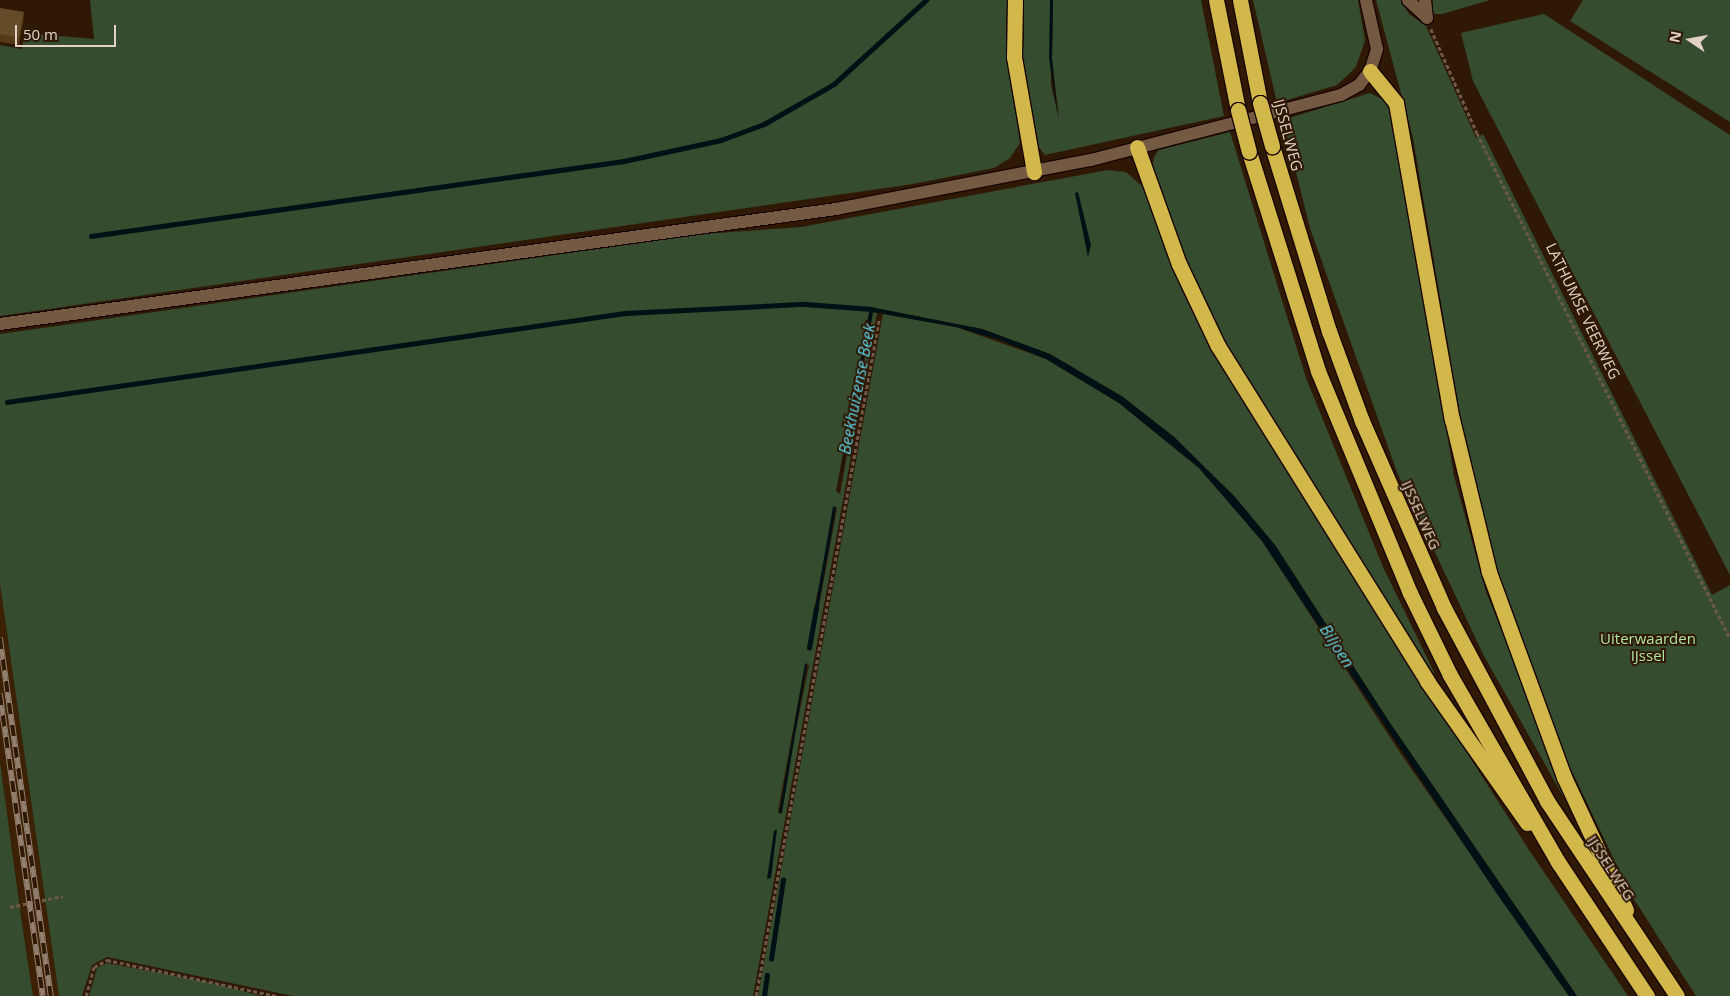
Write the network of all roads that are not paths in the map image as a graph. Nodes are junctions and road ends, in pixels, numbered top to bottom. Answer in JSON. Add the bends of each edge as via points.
{"nodes":[{"id":1,"x":1015,"y":0,"type":"edge"},
{"id":2,"x":1216,"y":0,"type":"edge"},
{"id":3,"x":1240,"y":0,"type":"edge"},
{"id":4,"x":1366,"y":0,"type":"edge"},
{"id":5,"x":1408,"y":0,"type":"edge"},
{"id":6,"x":1425,"y":0,"type":"edge"},
{"id":7,"x":1370,"y":71,"type":"junction"},
{"id":8,"x":1137,"y":147,"type":"junction"},
{"id":9,"x":1034,"y":172,"type":"junction"},
{"id":10,"x":0,"y":324,"type":"edge"},
{"id":11,"x":1558,"y":862,"type":"junction"},
{"id":12,"x":1647,"y":954,"type":"junction"},
{"id":13,"x":1647,"y":996,"type":"edge"},
{"id":14,"x":1678,"y":996,"type":"edge"}],
"edges":[{"from":1,"to":9,"type":"highway","via":[[1014,57]]},
{"from":2,"to":11,"type":"highway","bridge":true,"via":[[1249,152],[1318,371],[1370,505],[1450,676]]},
{"from":3,"to":12,"type":"highway","name":"IJSSELWEG","bridge":true,"via":[[1260,103],[1272,146],[1329,331],[1362,421],[1444,608],[1547,801]]},
{"from":4,"to":7,"type":"main road","via":[[1377,42]]},
{"from":5,"to":6,"type":"main road","via":[[1427,18]]},
{"from":7,"to":8,"type":"main road","via":[[1359,84],[1340,95]]},
{"from":7,"to":12,"type":"highway","via":[[1396,103],[1452,419],[1489,572],[1564,777]]},
{"from":8,"to":9,"type":"main road"},
{"from":8,"to":11,"type":"highway","via":[[1180,264],[1218,346],[1427,681],[1505,796]]},
{"from":9,"to":10,"type":"main road","via":[[836,210]]},
{"from":11,"to":13,"type":"highway"},
{"from":12,"to":14,"type":"highway","name":"IJSSELWEG"}]}
